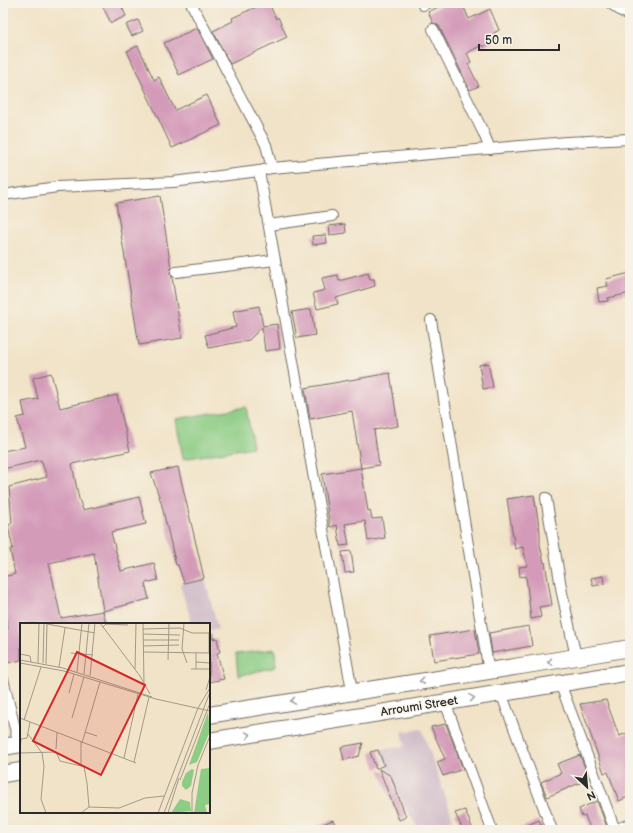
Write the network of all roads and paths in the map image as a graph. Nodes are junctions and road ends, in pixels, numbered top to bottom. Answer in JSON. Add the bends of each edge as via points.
{"nodes":[{"id":1,"x":191,"y":3,"type":"edge"},
{"id":2,"x":422,"y":3,"type":"edge"},
{"id":3,"x":427,"y":3,"type":"edge"},
{"id":4,"x":610,"y":3,"type":"edge"},
{"id":5,"x":630,"y":15,"type":"edge"},
{"id":6,"x":433,"y":29,"type":"dead end"},
{"id":7,"x":630,"y":139,"type":"edge"},
{"id":8,"x":490,"y":149,"type":"junction"},
{"id":9,"x":272,"y":168,"type":"junction"},
{"id":10,"x":260,"y":171,"type":"junction"},
{"id":11,"x":3,"y":195,"type":"edge"},
{"id":12,"x":332,"y":216,"type":"dead end"},
{"id":13,"x":269,"y":225,"type":"junction"},
{"id":14,"x":275,"y":260,"type":"junction"},
{"id":15,"x":176,"y":272,"type":"dead end"},
{"id":16,"x":431,"y":320,"type":"dead end"},
{"id":17,"x":546,"y":498,"type":"dead end"},
{"id":18,"x":630,"y":648,"type":"edge"},
{"id":19,"x":583,"y":656,"type":"junction"},
{"id":20,"x":489,"y":672,"type":"junction"},
{"id":21,"x":630,"y":672,"type":"edge"},
{"id":22,"x":595,"y":678,"type":"junction"},
{"id":23,"x":3,"y":679,"type":"edge"},
{"id":24,"x":560,"y":683,"type":"junction"},
{"id":25,"x":352,"y":691,"type":"junction"},
{"id":26,"x":501,"y":693,"type":"junction"},
{"id":27,"x":445,"y":702,"type":"junction"},
{"id":28,"x":210,"y":715,"type":"edge"},
{"id":29,"x":210,"y":741,"type":"edge"},
{"id":30,"x":14,"y":745,"type":"edge"},
{"id":31,"x":20,"y":771,"type":"edge"},
{"id":32,"x":3,"y":774,"type":"edge"},
{"id":33,"x":630,"y":824,"type":"edge"},
{"id":34,"x":492,"y":830,"type":"edge"},
{"id":35,"x":552,"y":830,"type":"edge"},
{"id":36,"x":614,"y":830,"type":"edge"}],
"edges":[{"from":1,"to":9,"type":"street","via":[[266,146]]},
{"from":2,"to":3,"type":"street"},
{"from":4,"to":5,"type":"street"},
{"from":6,"to":8,"type":"street"},
{"from":7,"to":8,"type":"street"},
{"from":8,"to":9,"type":"street"},
{"from":9,"to":10,"type":"street"},
{"from":10,"to":11,"type":"street","via":[[173,182],[57,187]]},
{"from":10,"to":13,"type":"street"},
{"from":12,"to":13,"type":"street"},
{"from":13,"to":14,"type":"street"},
{"from":14,"to":15,"type":"street"},
{"from":14,"to":25,"type":"street"},
{"from":16,"to":20,"type":"street"},
{"from":17,"to":19,"type":"street","via":[[562,593]]},
{"from":18,"to":19,"type":"main road","name":"Arroumi Street"},
{"from":19,"to":20,"type":"main road","name":"Arroumi Street","one_way":true},
{"from":19,"to":22,"type":"main road"},
{"from":20,"to":25,"type":"main road","name":"Arroumi Street","one_way":true},
{"from":21,"to":22,"type":"main road","name":"Arroumi Street"},
{"from":22,"to":24,"type":"main road","name":"Arroumi Street"},
{"from":23,"to":30,"type":"street"},
{"from":24,"to":26,"type":"main road","name":"Arroumi Street"},
{"from":24,"to":36,"type":"street"},
{"from":25,"to":28,"type":"main road","name":"Arroumi Street","one_way":true},
{"from":27,"to":26,"type":"main road","name":"Arroumi Street","one_way":true},
{"from":26,"to":35,"type":"street"},
{"from":29,"to":27,"type":"main road","name":"Arroumi Street","one_way":true},
{"from":27,"to":34,"type":"street"},
{"from":31,"to":32,"type":"main road"},
{"from":33,"to":36,"type":"street"}]}
